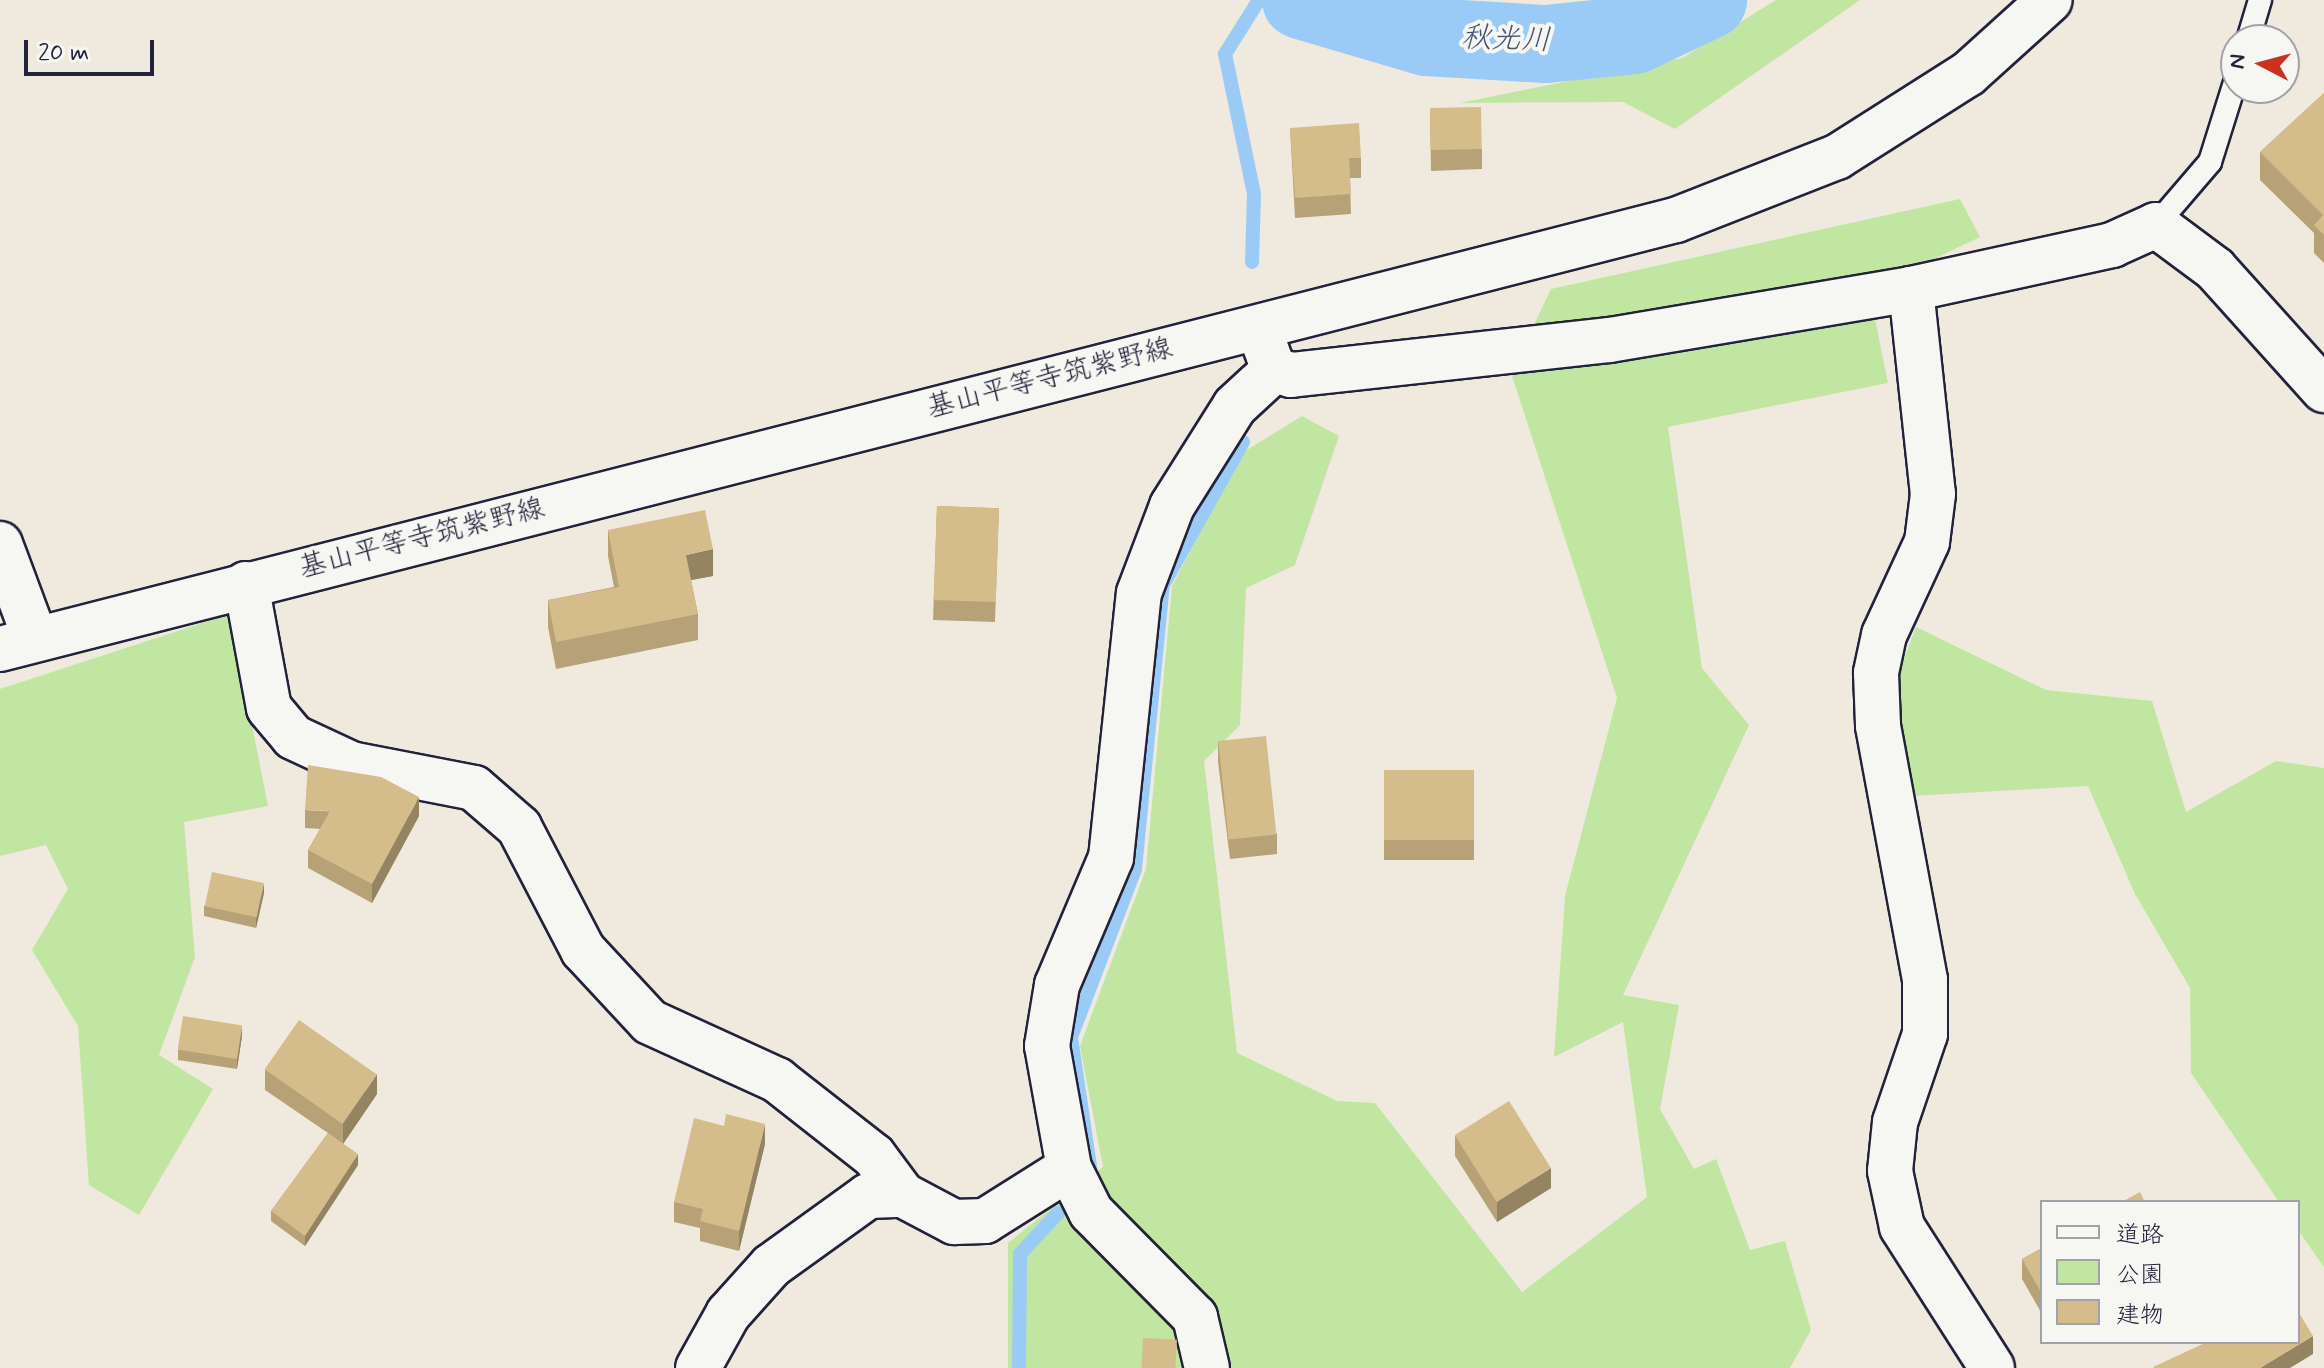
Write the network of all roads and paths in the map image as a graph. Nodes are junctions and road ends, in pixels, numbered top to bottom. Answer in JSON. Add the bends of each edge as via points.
{"nodes":[{"id":1,"x":2050,"y":0,"type":"edge"},
{"id":2,"x":2260,"y":0,"type":"edge"},
{"id":3,"x":2253,"y":24,"type":"edge"},
{"id":4,"x":2228,"y":104,"type":"edge"},
{"id":5,"x":2156,"y":225,"type":"junction"},
{"id":6,"x":1911,"y":289,"type":"junction"},
{"id":7,"x":1261,"y":325,"type":"junction"},
{"id":8,"x":1274,"y":370,"type":"junction"},
{"id":9,"x":2324,"y":390,"type":"edge"},
{"id":10,"x":0,"y":544,"type":"edge"},
{"id":11,"x":246,"y":584,"type":"junction"},
{"id":12,"x":17,"y":643,"type":"edge"},
{"id":13,"x":1069,"y":1168,"type":"junction"},
{"id":14,"x":903,"y":1195,"type":"junction"},
{"id":15,"x":698,"y":1368,"type":"edge"},
{"id":16,"x":1207,"y":1368,"type":"edge"},
{"id":17,"x":1992,"y":1368,"type":"edge"}],
"edges":[{"from":1,"to":7,"type":"street","name":"基山平等寺筑紫野線","via":[[1968,74],[1837,157],[1676,220]]},
{"from":2,"to":3,"type":"lane"},
{"from":4,"to":5,"type":"lane","via":[[2210,162]]},
{"from":5,"to":6,"type":"street","via":[[2112,245]]},
{"from":5,"to":9,"type":"street","via":[[2215,269]]},
{"from":6,"to":8,"type":"street","via":[[1494,355],[1340,372]]},
{"from":6,"to":17,"type":"street","via":[[1933,494],[1927,542],[1884,635],[1876,673],[1878,726],[1925,980],[1925,1034],[1895,1122],[1890,1171],[1902,1227]]},
{"from":7,"to":8,"type":"street"},
{"from":7,"to":11,"type":"street","name":"基山平等寺筑紫野線"},
{"from":8,"to":13,"type":"street","via":[[1235,406],[1172,506],[1139,593],[1125,671],[1111,858],[1057,985],[1047,1046]]},
{"from":10,"to":12,"type":"street"},
{"from":11,"to":12,"type":"street","name":"基山平等寺筑紫野線"},
{"from":11,"to":14,"type":"street","via":[[269,708],[293,737],[351,764],[474,788],[519,827],[583,950],[650,1022],[777,1080],[874,1156]]},
{"from":13,"to":14,"type":"street","via":[[985,1221],[954,1222]]},
{"from":13,"to":16,"type":"street","via":[[1091,1212],[1195,1317]]},
{"from":14,"to":15,"type":"street","via":[[868,1196],[771,1266],[728,1314]]}]}
